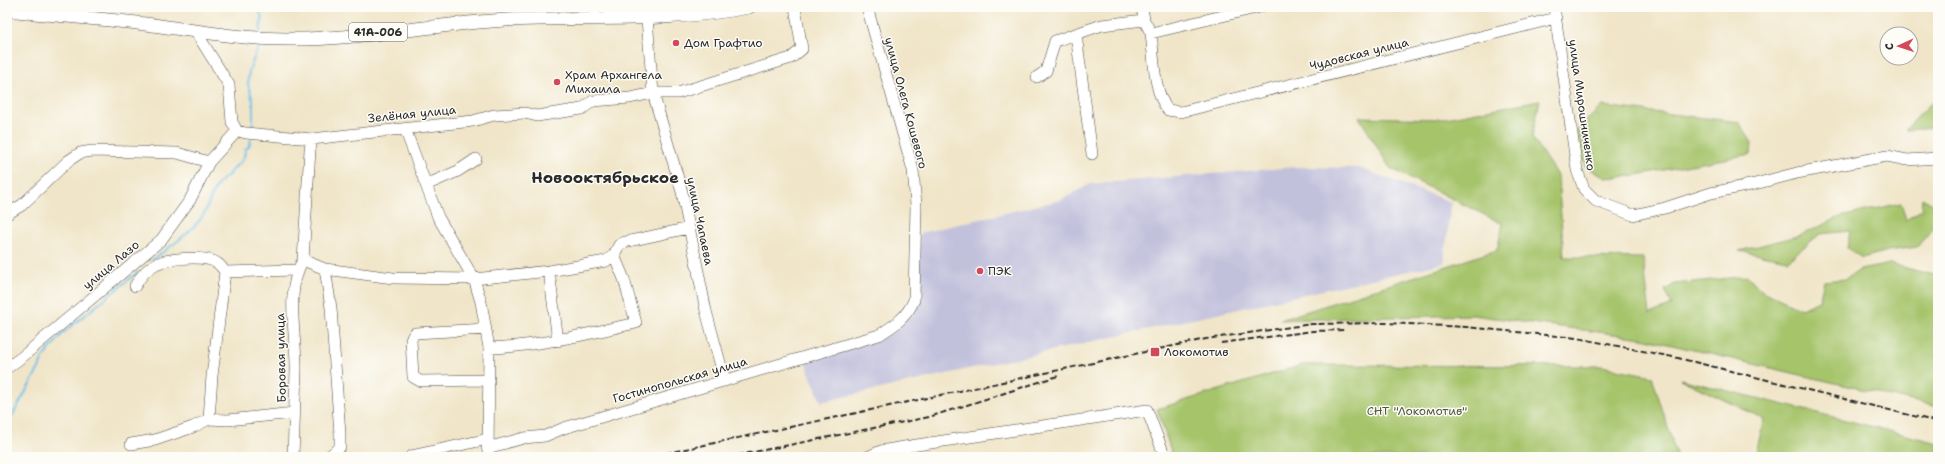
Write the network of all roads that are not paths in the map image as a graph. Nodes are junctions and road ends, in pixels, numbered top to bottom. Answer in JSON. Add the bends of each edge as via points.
{"nodes":[{"id":1,"x":749,"y":7,"type":"edge"},
{"id":2,"x":796,"y":7,"type":"edge"},
{"id":3,"x":867,"y":7,"type":"edge"},
{"id":4,"x":1142,"y":7,"type":"edge"},
{"id":5,"x":1260,"y":7,"type":"edge"},
{"id":6,"x":7,"y":10,"type":"edge"},
{"id":7,"x":1555,"y":13,"type":"edge"},
{"id":8,"x":647,"y":19,"type":"junction"},
{"id":9,"x":1144,"y":20,"type":"junction"},
{"id":10,"x":196,"y":32,"type":"junction"},
{"id":11,"x":1151,"y":33,"type":"junction"},
{"id":12,"x":1076,"y":35,"type":"junction"},
{"id":13,"x":1037,"y":76,"type":"dead end"},
{"id":14,"x":653,"y":93,"type":"junction"},
{"id":15,"x":405,"y":129,"type":"junction"},
{"id":16,"x":237,"y":131,"type":"junction"},
{"id":17,"x":312,"y":139,"type":"junction"},
{"id":18,"x":1092,"y":154,"type":"dead end"},
{"id":19,"x":1938,"y":158,"type":"edge"},
{"id":20,"x":476,"y":159,"type":"dead end"},
{"id":21,"x":209,"y":162,"type":"junction"},
{"id":22,"x":426,"y":185,"type":"junction"},
{"id":23,"x":7,"y":214,"type":"edge"},
{"id":24,"x":689,"y":228,"type":"junction"},
{"id":25,"x":614,"y":255,"type":"junction"},
{"id":26,"x":300,"y":265,"type":"junction"},
{"id":27,"x":325,"y":269,"type":"junction"},
{"id":28,"x":549,"y":271,"type":"junction"},
{"id":29,"x":225,"y":272,"type":"junction"},
{"id":30,"x":474,"y":279,"type":"junction"},
{"id":31,"x":135,"y":286,"type":"dead end"},
{"id":32,"x":486,"y":329,"type":"junction"},
{"id":33,"x":879,"y":335,"type":"joint"},
{"id":34,"x":558,"y":341,"type":"junction"},
{"id":35,"x":489,"y":348,"type":"junction"},
{"id":36,"x":7,"y":368,"type":"edge"},
{"id":37,"x":489,"y":380,"type":"junction"},
{"id":38,"x":725,"y":381,"type":"junction"},
{"id":39,"x":294,"y":413,"type":"junction"},
{"id":40,"x":209,"y":419,"type":"junction"},
{"id":41,"x":131,"y":444,"type":"dead end"},
{"id":42,"x":488,"y":448,"type":"edge"},
{"id":43,"x":411,"y":456,"type":"dead end"},
{"id":44,"x":293,"y":457,"type":"edge"},
{"id":45,"x":328,"y":457,"type":"edge"},
{"id":46,"x":867,"y":457,"type":"edge"},
{"id":47,"x":1165,"y":457,"type":"edge"}],
"edges":[{"from":1,"to":8,"type":"main road","number":"41А-006","via":[[709,14]]},
{"from":2,"to":14,"type":"street","name":"Зелёная улица","via":[[802,49],[791,58],[678,94]]},
{"from":3,"to":33,"type":"street","name":"улица Олега Кошевого","via":[[913,170],[916,205],[914,300],[902,319]]},
{"from":4,"to":9,"type":"street"},
{"from":5,"to":11,"type":"street"},
{"from":6,"to":10,"type":"main road","number":"41А-006","via":[[139,23]]},
{"from":7,"to":11,"type":"street","name":"Чудовская улица","via":[[1180,112],[1168,110],[1162,103]]},
{"from":7,"to":19,"type":"street","name":"улица Мирошниченко","via":[[1577,170],[1584,189],[1596,201],[1632,215],[1797,173],[1887,156],[1907,160]]},
{"from":8,"to":10,"type":"main road","number":"41А-006","via":[[506,20],[285,40]]},
{"from":8,"to":14,"type":"street","name":"улица Чапаева"},
{"from":9,"to":11,"type":"street"},
{"from":9,"to":12,"type":"street","via":[[1102,25]]},
{"from":10,"to":16,"type":"street","via":[[229,86],[232,122]]},
{"from":12,"to":13,"type":"street","via":[[1055,41],[1046,71]]},
{"from":12,"to":18,"type":"street"},
{"from":14,"to":15,"type":"street","name":"Зелёная улица","via":[[593,101],[582,109],[537,116],[526,113],[494,116]]},
{"from":14,"to":24,"type":"street","name":"улица Чапаева","via":[[682,192]]},
{"from":15,"to":17,"type":"street","name":"Зелёная улица"},
{"from":15,"to":22,"type":"street"},
{"from":16,"to":17,"type":"street","name":"Зелёная улица","via":[[246,134]]},
{"from":16,"to":21,"type":"street"},
{"from":17,"to":26,"type":"street","name":"Боровая улица"},
{"from":20,"to":22,"type":"street","via":[[458,171]]},
{"from":21,"to":23,"type":"street","via":[[177,153],[80,153],[68,161],[22,205]]},
{"from":21,"to":36,"type":"street","name":"улица Лазо","via":[[190,200],[161,240]]},
{"from":22,"to":30,"type":"street","via":[[438,217]]},
{"from":24,"to":25,"type":"street","via":[[625,242],[619,245]]},
{"from":24,"to":38,"type":"street","name":"улица Чапаева","via":[[706,311]]},
{"from":25,"to":28,"type":"street","via":[[606,261]]},
{"from":25,"to":34,"type":"street","via":[[624,279],[636,323]]},
{"from":26,"to":27,"type":"street"},
{"from":26,"to":29,"type":"street"},
{"from":26,"to":39,"type":"street","name":"Боровая улица","via":[[293,302],[296,370]]},
{"from":27,"to":30,"type":"street","via":[[393,278]]},
{"from":27,"to":45,"type":"street","via":[[331,308],[340,434],[340,447]]},
{"from":28,"to":30,"type":"street"},
{"from":28,"to":34,"type":"street"},
{"from":29,"to":31,"type":"street","via":[[217,262],[203,258],[166,261],[156,264],[144,273]]},
{"from":29,"to":40,"type":"street"},
{"from":30,"to":32,"type":"street"},
{"from":32,"to":35,"type":"street"},
{"from":32,"to":37,"type":"street","via":[[415,333],[411,339],[413,377],[420,381]]},
{"from":33,"to":38,"type":"street","name":"Гостинопольская улица"},
{"from":34,"to":35,"type":"street","via":[[522,347]]},
{"from":35,"to":37,"type":"street"},
{"from":37,"to":42,"type":"street"},
{"from":38,"to":42,"type":"street","name":"Гостинопольская улица","via":[[564,428],[545,436],[524,438]]},
{"from":39,"to":40,"type":"street","via":[[228,420]]},
{"from":39,"to":44,"type":"street","name":"Боровая улица"},
{"from":40,"to":41,"type":"street","via":[[155,440]]},
{"from":42,"to":43,"type":"street","name":"Гостинопольская улица"},
{"from":46,"to":47,"type":"street","via":[[904,447],[1147,410]]}]}
